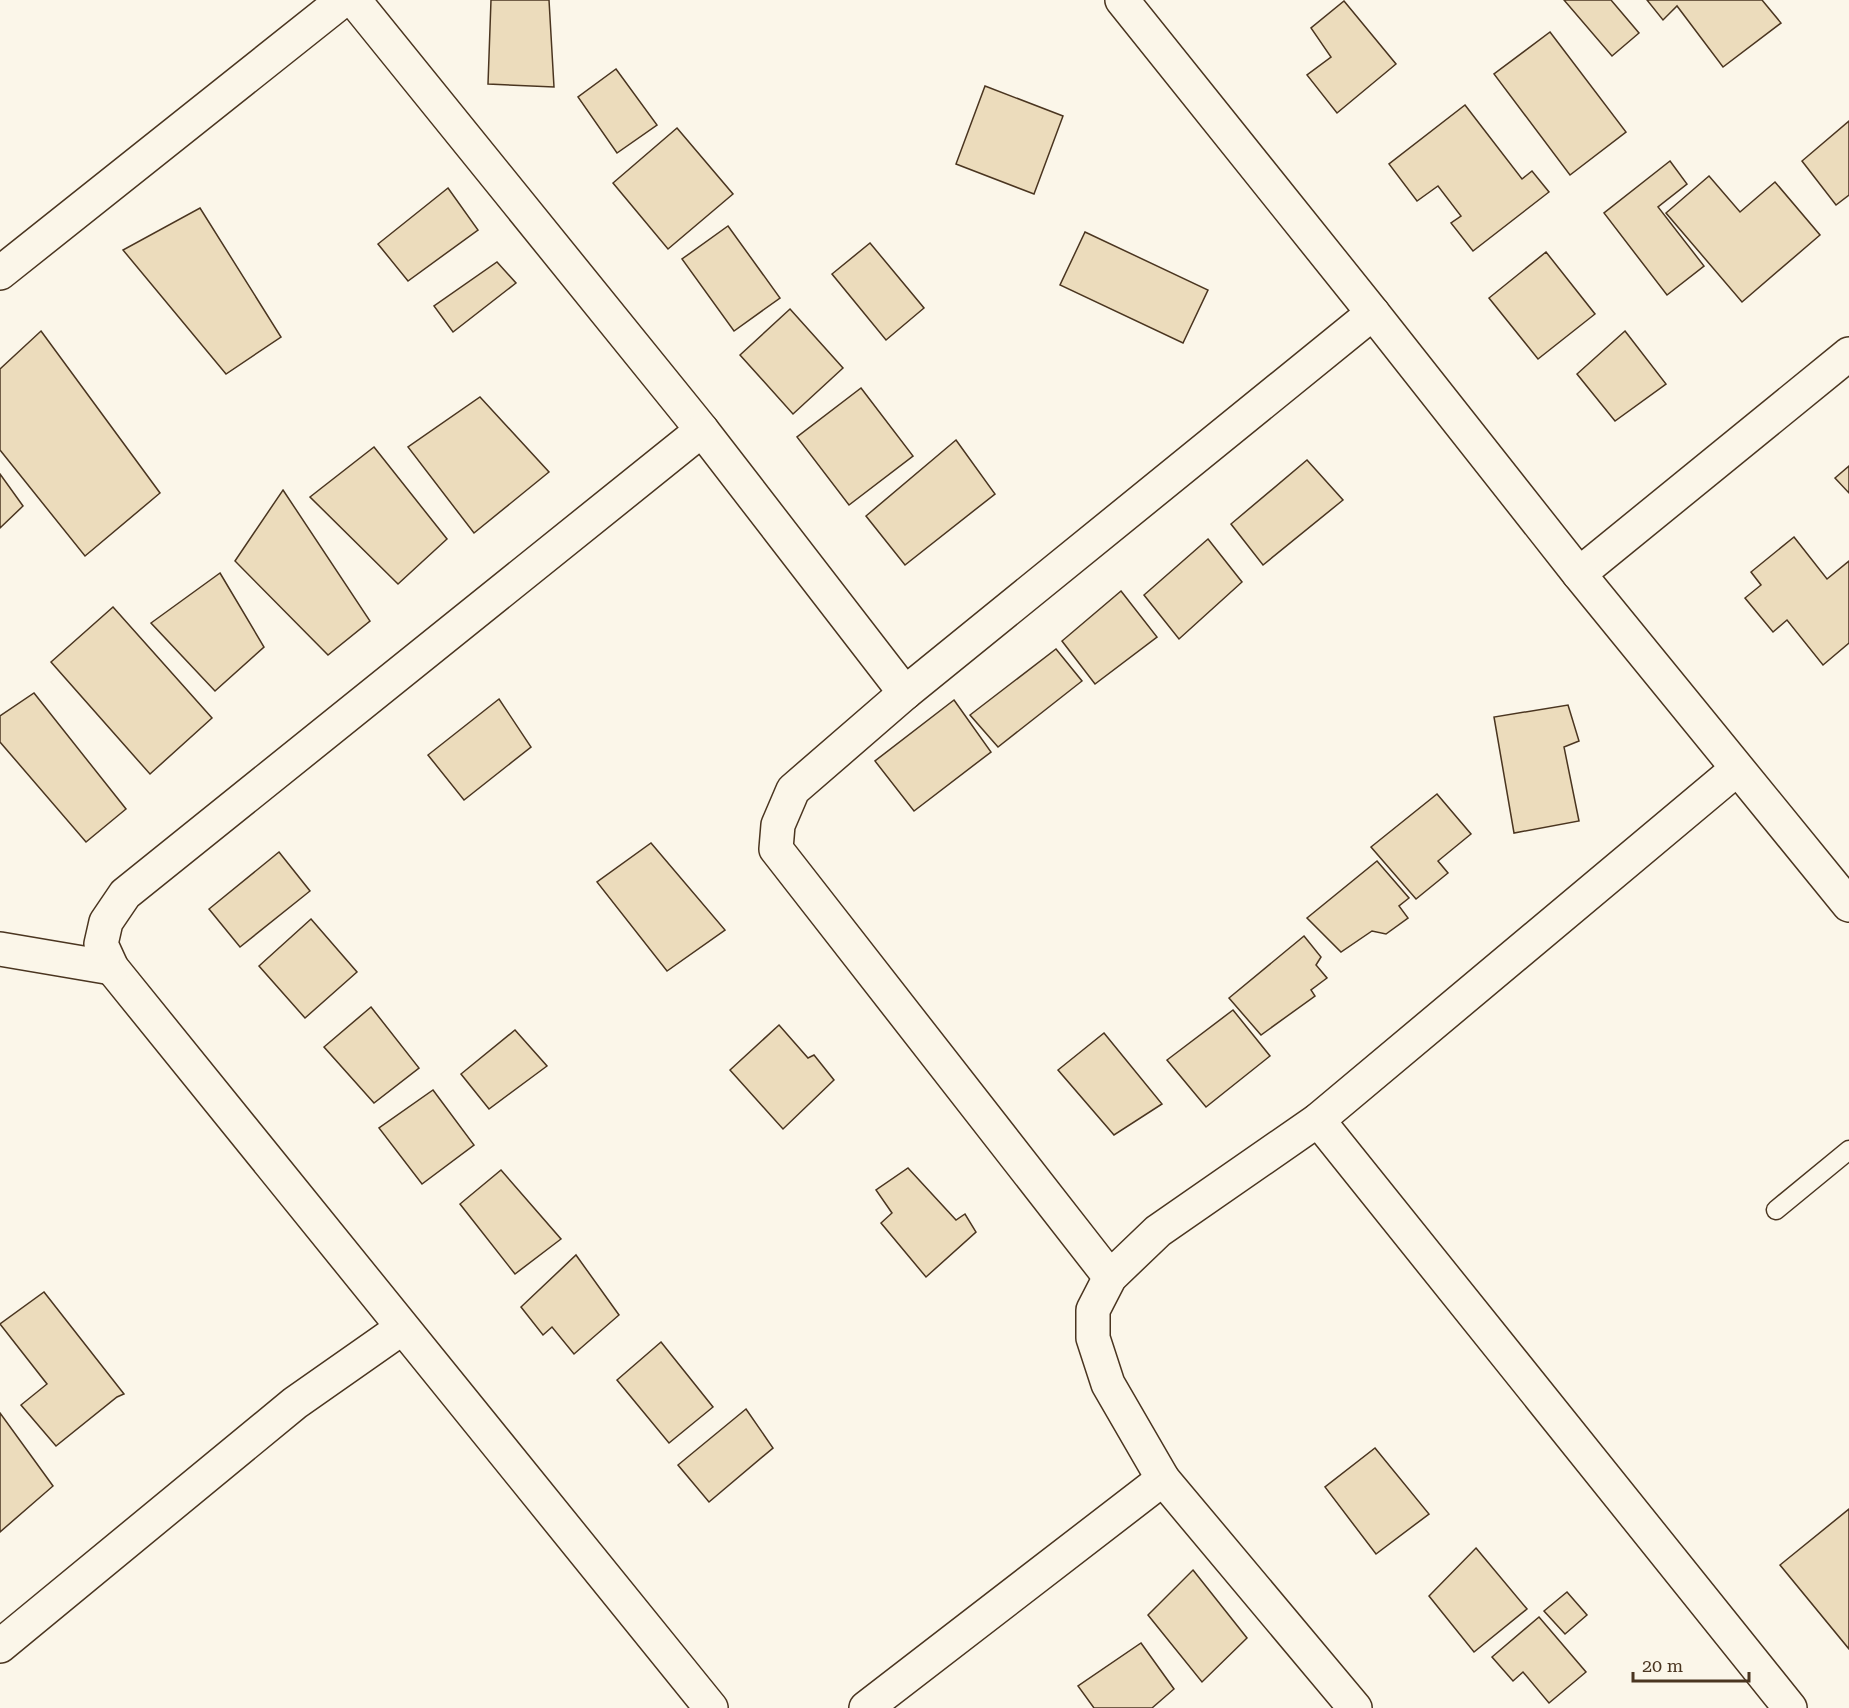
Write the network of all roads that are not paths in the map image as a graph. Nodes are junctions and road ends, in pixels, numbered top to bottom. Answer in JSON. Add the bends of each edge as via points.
{"nodes":[{"id":1,"x":344,"y":0,"type":"edge"},
{"id":2,"x":354,"y":0,"type":"edge"},
{"id":3,"x":1122,"y":0,"type":"edge"},
{"id":4,"x":0,"y":273,"type":"edge"},
{"id":5,"x":1372,"y":313,"type":"junction"},
{"id":6,"x":1849,"y":354,"type":"edge"},
{"id":7,"x":702,"y":430,"type":"junction"},
{"id":8,"x":1579,"y":574,"type":"junction"},
{"id":9,"x":904,"y":693,"type":"junction"},
{"id":10,"x":1737,"y":769,"type":"junction"},
{"id":11,"x":1849,"y":905,"type":"edge"},
{"id":12,"x":0,"y":949,"type":"edge"},
{"id":13,"x":112,"y":968,"type":"junction"},
{"id":14,"x":1318,"y":1120,"type":"junction"},
{"id":15,"x":1849,"y":1150,"type":"edge"},
{"id":16,"x":1776,"y":1210,"type":"dead end"},
{"id":17,"x":1110,"y":1277,"type":"junction"},
{"id":18,"x":402,"y":1328,"type":"junction"},
{"id":19,"x":1163,"y":1479,"type":"junction"},
{"id":20,"x":0,"y":1646,"type":"edge"},
{"id":21,"x":711,"y":1708,"type":"edge"},
{"id":22,"x":866,"y":1708,"type":"edge"},
{"id":23,"x":1355,"y":1708,"type":"edge"},
{"id":24,"x":1790,"y":1708,"type":"edge"}],
"edges":[{"from":1,"to":4,"type":"street"},
{"from":2,"to":7,"type":"street"},
{"from":3,"to":5,"type":"street"},
{"from":5,"to":8,"type":"street"},
{"from":5,"to":9,"type":"street"},
{"from":6,"to":8,"type":"street"},
{"from":7,"to":9,"type":"street"},
{"from":7,"to":13,"type":"street","via":[[125,894],[106,922],[101,944]]},
{"from":8,"to":10,"type":"street"},
{"from":9,"to":17,"type":"street","via":[[793,790],[778,825],[776,849]]},
{"from":10,"to":11,"type":"street"},
{"from":10,"to":14,"type":"street"},
{"from":12,"to":13,"type":"street"},
{"from":13,"to":18,"type":"street"},
{"from":14,"to":17,"type":"street","via":[[1158,1231]]},
{"from":14,"to":24,"type":"street"},
{"from":15,"to":16,"type":"lane"},
{"from":17,"to":19,"type":"street","via":[[1093,1310],[1093,1338],[1108,1384]]},
{"from":18,"to":20,"type":"street","via":[[295,1403]]},
{"from":18,"to":21,"type":"street"},
{"from":19,"to":22,"type":"street"},
{"from":19,"to":23,"type":"street"}]}
